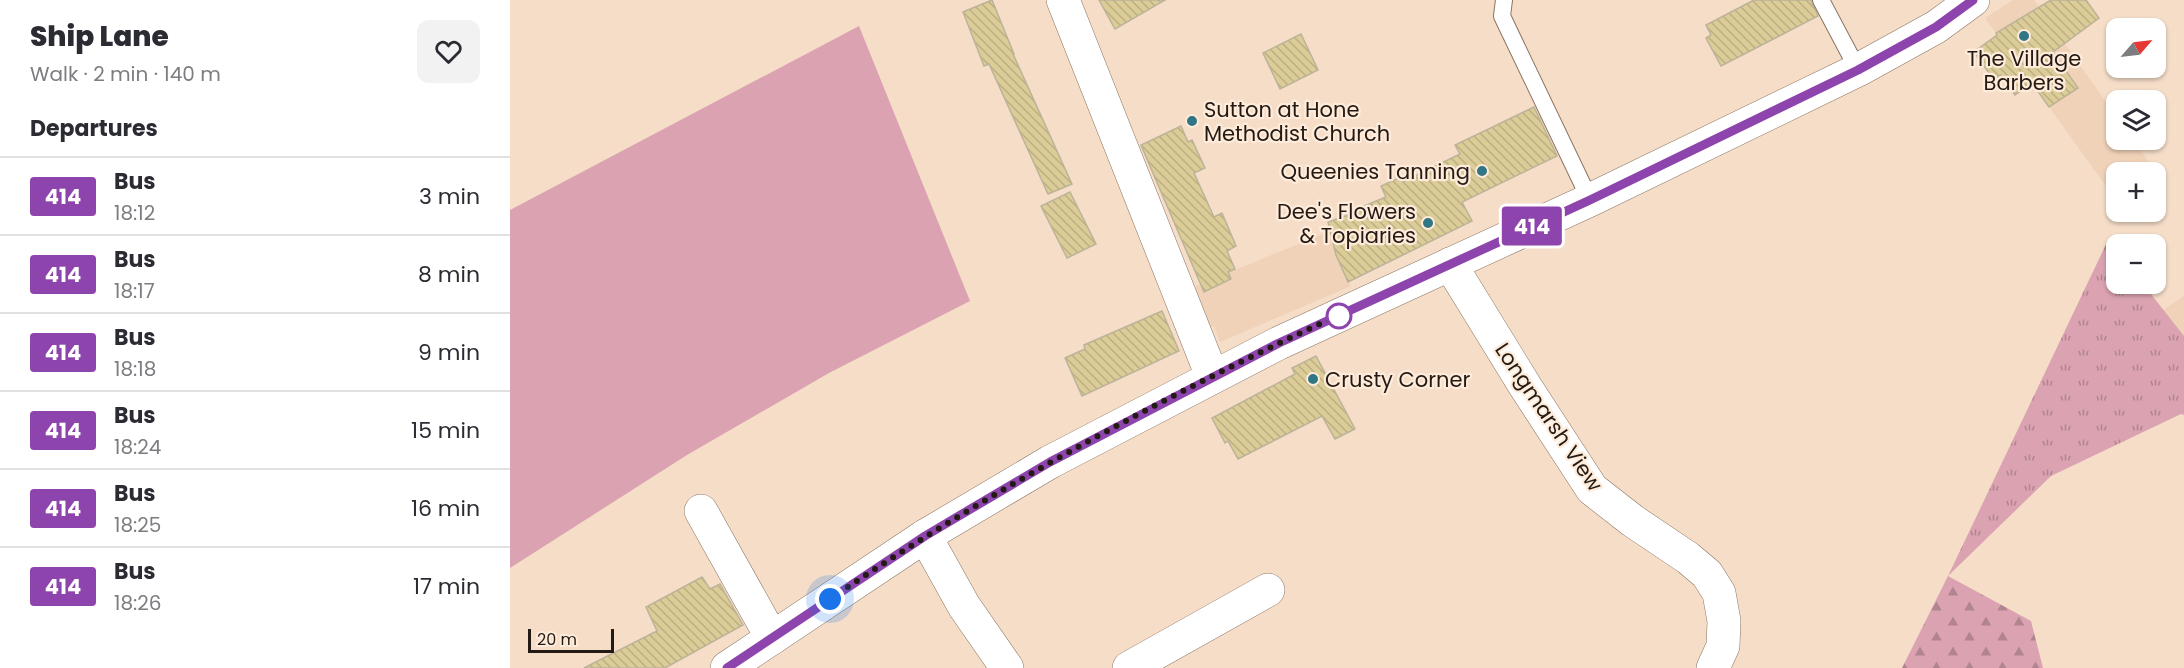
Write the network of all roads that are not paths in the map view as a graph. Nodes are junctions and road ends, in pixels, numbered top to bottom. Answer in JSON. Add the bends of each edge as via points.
{"nodes":[{"id":1,"x":1064,"y":0,"type":"edge"},
{"id":2,"x":1504,"y":0,"type":"edge"},
{"id":3,"x":1821,"y":0,"type":"edge"},
{"id":4,"x":1973,"y":0,"type":"edge"},
{"id":5,"x":1858,"y":70,"type":"junction"},
{"id":6,"x":1590,"y":200,"type":"junction"},
{"id":7,"x":1450,"y":264,"type":"junction"},
{"id":8,"x":1212,"y":376,"type":"junction"},
{"id":9,"x":701,"y":511,"type":"dead end"},
{"id":10,"x":925,"y":536,"type":"junction"},
{"id":11,"x":1268,"y":590,"type":"dead end"},
{"id":12,"x":772,"y":638,"type":"junction"},
{"id":13,"x":727,"y":668,"type":"edge"},
{"id":14,"x":1007,"y":668,"type":"edge"},
{"id":15,"x":1129,"y":668,"type":"edge"},
{"id":16,"x":1713,"y":668,"type":"edge"}],
"edges":[{"from":1,"to":8,"type":"main road"},
{"from":2,"to":6,"type":"lane","via":[[1502,16]]},
{"from":3,"to":5,"type":"lane"},
{"from":4,"to":5,"type":"main road","via":[[1936,27]]},
{"from":5,"to":6,"type":"main road"},
{"from":6,"to":7,"type":"main road"},
{"from":7,"to":8,"type":"main road"},
{"from":7,"to":16,"type":"main road","name":"Longmarsh View","via":[[1592,489],[1707,574],[1719,593],[1724,621],[1723,646]]},
{"from":8,"to":10,"type":"main road","via":[[1050,462]]},
{"from":9,"to":12,"type":"main road"},
{"from":10,"to":12,"type":"main road"},
{"from":10,"to":14,"type":"main road","via":[[964,606]]},
{"from":11,"to":15,"type":"main road"},
{"from":12,"to":13,"type":"main road"}]}
